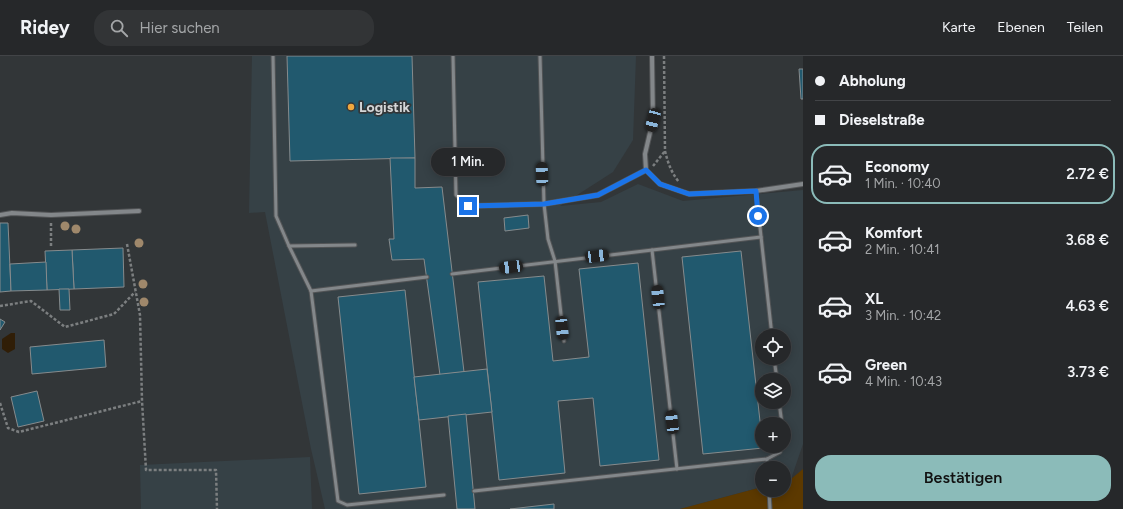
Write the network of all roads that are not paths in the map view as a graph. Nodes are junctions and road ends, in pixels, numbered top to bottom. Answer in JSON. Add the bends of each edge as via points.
{"nodes":[{"id":1,"x":273,"y":56,"type":"edge"},
{"id":2,"x":453,"y":56,"type":"edge"},
{"id":3,"x":540,"y":56,"type":"edge"},
{"id":4,"x":652,"y":56,"type":"edge"},
{"id":5,"x":646,"y":170,"type":"junction"},
{"id":6,"x":803,"y":184,"type":"edge"},
{"id":7,"x":756,"y":191,"type":"junction"},
{"id":8,"x":544,"y":204,"type":"junction"},
{"id":9,"x":468,"y":206,"type":"joint"},
{"id":10,"x":139,"y":211,"type":"dead end"},
{"id":11,"x":0,"y":215,"type":"edge"},
{"id":12,"x":761,"y":237,"type":"junction"},
{"id":13,"x":355,"y":245,"type":"dead end"},
{"id":14,"x":289,"y":246,"type":"junction"},
{"id":15,"x":652,"y":250,"type":"junction"},
{"id":16,"x":555,"y":262,"type":"junction"},
{"id":17,"x":452,"y":274,"type":"dead end"},
{"id":18,"x":427,"y":277,"type":"dead end"},
{"id":19,"x":311,"y":291,"type":"junction"},
{"id":20,"x":771,"y":329,"type":"edge"},
{"id":21,"x":564,"y":341,"type":"dead end"},
{"id":22,"x":778,"y":453,"type":"edge"},
{"id":23,"x":767,"y":459,"type":"joint"},
{"id":24,"x":677,"y":469,"type":"junction"},
{"id":25,"x":474,"y":492,"type":"dead end"},
{"id":26,"x":444,"y":495,"type":"dead end"},
{"id":27,"x":769,"y":497,"type":"edge"},
{"id":28,"x":348,"y":507,"type":"edge"},
{"id":29,"x":770,"y":509,"type":"edge"}],
"edges":[{"from":1,"to":14,"type":"lane","via":[[276,216]]},
{"from":2,"to":9,"type":"lane","via":[[456,195]]},
{"from":3,"to":8,"type":"lane"},
{"from":4,"to":5,"type":"street","via":[[653,120],[644,154]]},
{"from":5,"to":7,"type":"street","via":[[660,184],[689,194]]},
{"from":5,"to":8,"type":"street","via":[[598,195]]},
{"from":6,"to":7,"type":"street"},
{"from":7,"to":12,"type":"lane"},
{"from":8,"to":9,"type":"street"},
{"from":8,"to":16,"type":"lane","via":[[548,239]]},
{"from":10,"to":11,"type":"street"},
{"from":12,"to":15,"type":"lane"},
{"from":12,"to":20,"type":"lane"},
{"from":13,"to":14,"type":"lane"},
{"from":14,"to":19,"type":"lane"},
{"from":15,"to":16,"type":"lane"},
{"from":15,"to":24,"type":"lane"},
{"from":16,"to":17,"type":"lane"},
{"from":16,"to":21,"type":"lane"},
{"from":18,"to":19,"type":"lane"},
{"from":19,"to":28,"type":"lane","via":[[338,501]]},
{"from":22,"to":23,"type":"lane"},
{"from":23,"to":24,"type":"lane"},
{"from":24,"to":25,"type":"lane"},
{"from":26,"to":28,"type":"lane"},
{"from":27,"to":29,"type":"lane"}]}
